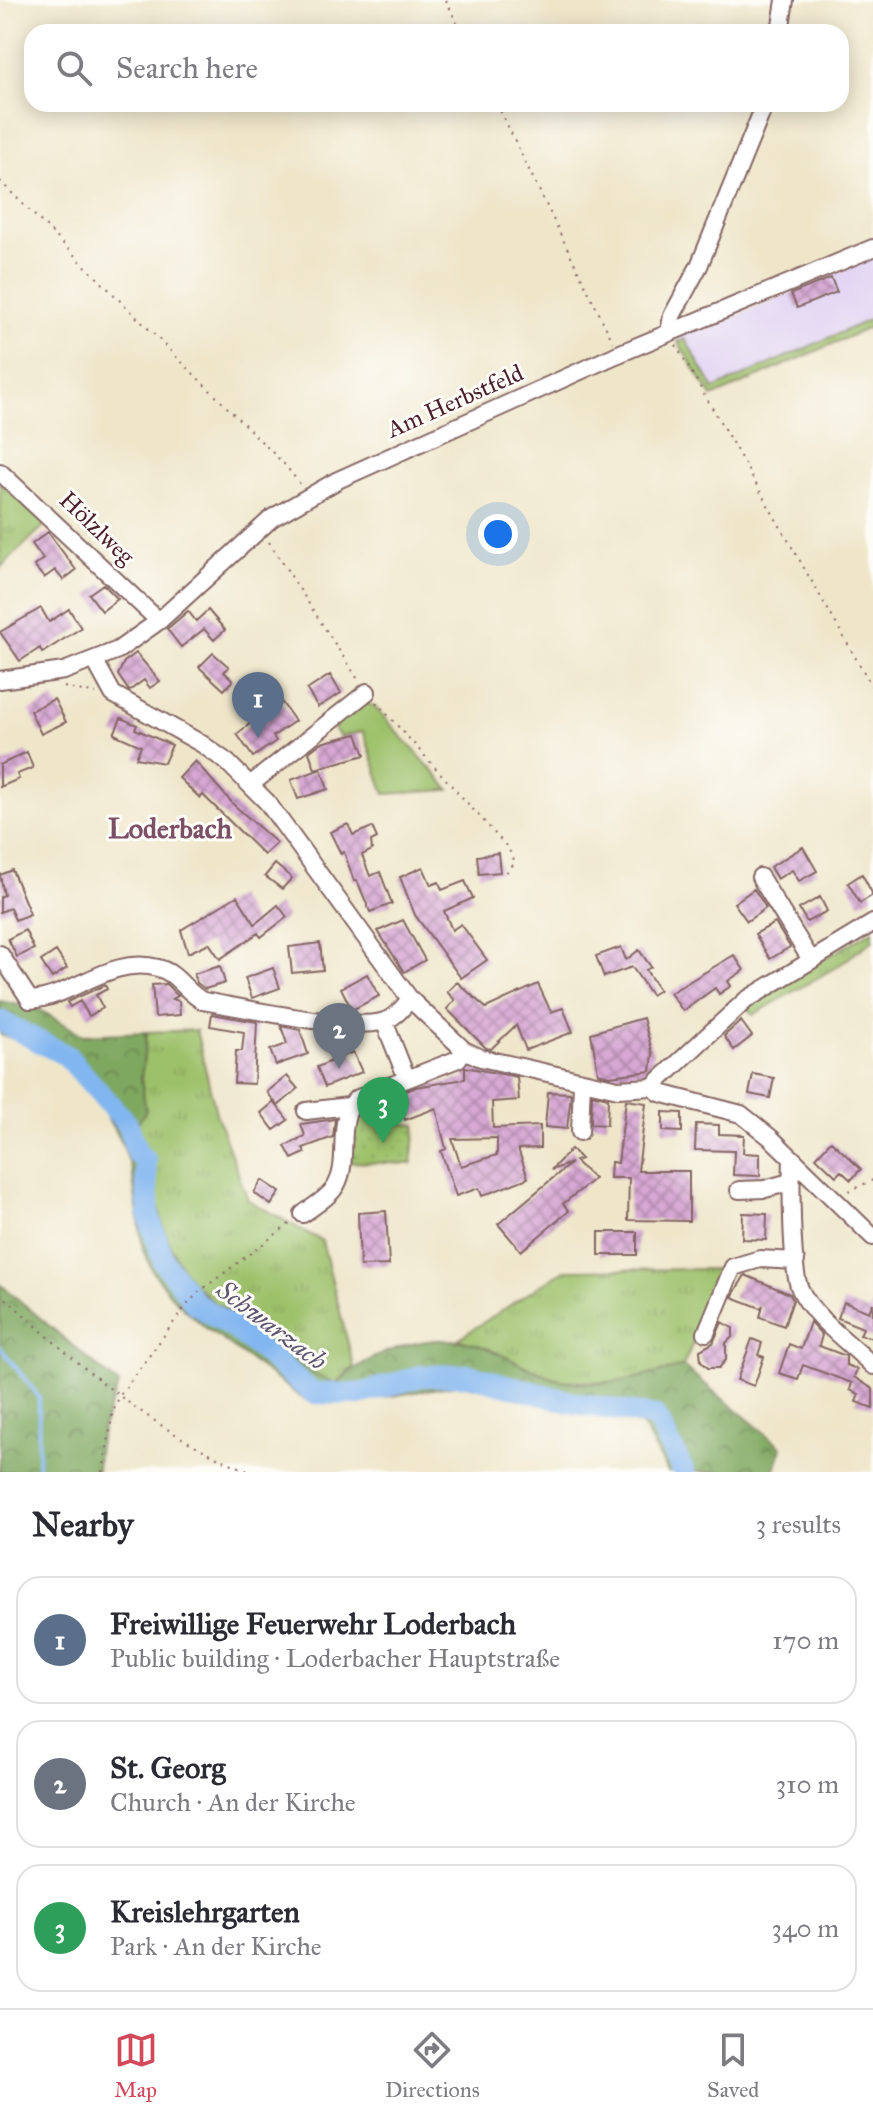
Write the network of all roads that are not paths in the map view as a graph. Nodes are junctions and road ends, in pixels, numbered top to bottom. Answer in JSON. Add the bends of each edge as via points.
{"nodes":[{"id":1,"x":785,"y":0,"type":"edge"},
{"id":2,"x":781,"y":24,"type":"edge"},
{"id":3,"x":762,"y":112,"type":"edge"},
{"id":4,"x":873,"y":248,"type":"edge"},
{"id":5,"x":669,"y":333,"type":"junction"},
{"id":6,"x":0,"y":472,"type":"edge"},
{"id":7,"x":159,"y":621,"type":"junction"},
{"id":8,"x":95,"y":661,"type":"junction"},
{"id":9,"x":0,"y":680,"type":"edge"},
{"id":10,"x":367,"y":692,"type":"road end"},
{"id":11,"x":250,"y":785,"type":"junction"},
{"id":12,"x":760,"y":877,"type":"dead end"},
{"id":13,"x":873,"y":923,"type":"edge"},
{"id":14,"x":0,"y":954,"type":"edge"},
{"id":15,"x":811,"y":960,"type":"junction"},
{"id":16,"x":410,"y":999,"type":"junction"},
{"id":17,"x":384,"y":1021,"type":"junction"},
{"id":18,"x":464,"y":1050,"type":"junction"},
{"id":19,"x":407,"y":1079,"type":"junction"},
{"id":20,"x":582,"y":1082,"type":"junction"},
{"id":21,"x":652,"y":1087,"type":"junction"},
{"id":22,"x":349,"y":1106,"type":"junction"},
{"id":23,"x":306,"y":1111,"type":"dead end"},
{"id":24,"x":580,"y":1132,"type":"dead end"},
{"id":25,"x":792,"y":1158,"type":"junction"},
{"id":26,"x":790,"y":1182,"type":"junction"},
{"id":27,"x":739,"y":1190,"type":"dead end"},
{"id":28,"x":303,"y":1214,"type":"road end"},
{"id":29,"x":873,"y":1237,"type":"edge"},
{"id":30,"x":796,"y":1261,"type":"junction"},
{"id":31,"x":706,"y":1333,"type":"dead end"},
{"id":32,"x":873,"y":1366,"type":"edge"}],
"edges":[{"from":1,"to":2,"type":"street"},
{"from":3,"to":5,"type":"street"},
{"from":4,"to":5,"type":"street","name":"Am Herbstfeld"},
{"from":5,"to":7,"type":"street","name":"Am Herbstfeld","via":[[306,496],[260,528]]},
{"from":6,"to":7,"type":"street","name":"Hölzlweg"},
{"from":7,"to":8,"type":"street","name":"Am Herbstfeld"},
{"from":8,"to":9,"type":"street","name":"Am Herbstfeld"},
{"from":8,"to":11,"type":"street","via":[[113,694],[202,744]]},
{"from":10,"to":11,"type":"street"},
{"from":11,"to":16,"type":"street"},
{"from":12,"to":15,"type":"street"},
{"from":13,"to":15,"type":"street"},
{"from":14,"to":17,"type":"street","via":[[30,1000],[99,973],[157,967],[178,977],[189,994],[203,1001],[341,1022]]},
{"from":15,"to":21,"type":"street","via":[[725,1016]]},
{"from":16,"to":17,"type":"street"},
{"from":16,"to":18,"type":"street"},
{"from":17,"to":19,"type":"street"},
{"from":18,"to":19,"type":"street","via":[[458,1059]]},
{"from":18,"to":20,"type":"street","via":[[498,1064]]},
{"from":19,"to":22,"type":"street"},
{"from":20,"to":21,"type":"street","via":[[618,1089]]},
{"from":20,"to":24,"type":"street"},
{"from":21,"to":25,"type":"street","via":[[741,1114]]},
{"from":22,"to":23,"type":"street"},
{"from":22,"to":28,"type":"street","via":[[334,1190]]},
{"from":25,"to":26,"type":"street"},
{"from":25,"to":29,"type":"street"},
{"from":26,"to":27,"type":"street"},
{"from":26,"to":30,"type":"street"},
{"from":30,"to":31,"type":"street","via":[[760,1259],[733,1267]]},
{"from":30,"to":32,"type":"street","via":[[798,1286],[808,1302]]}]}
